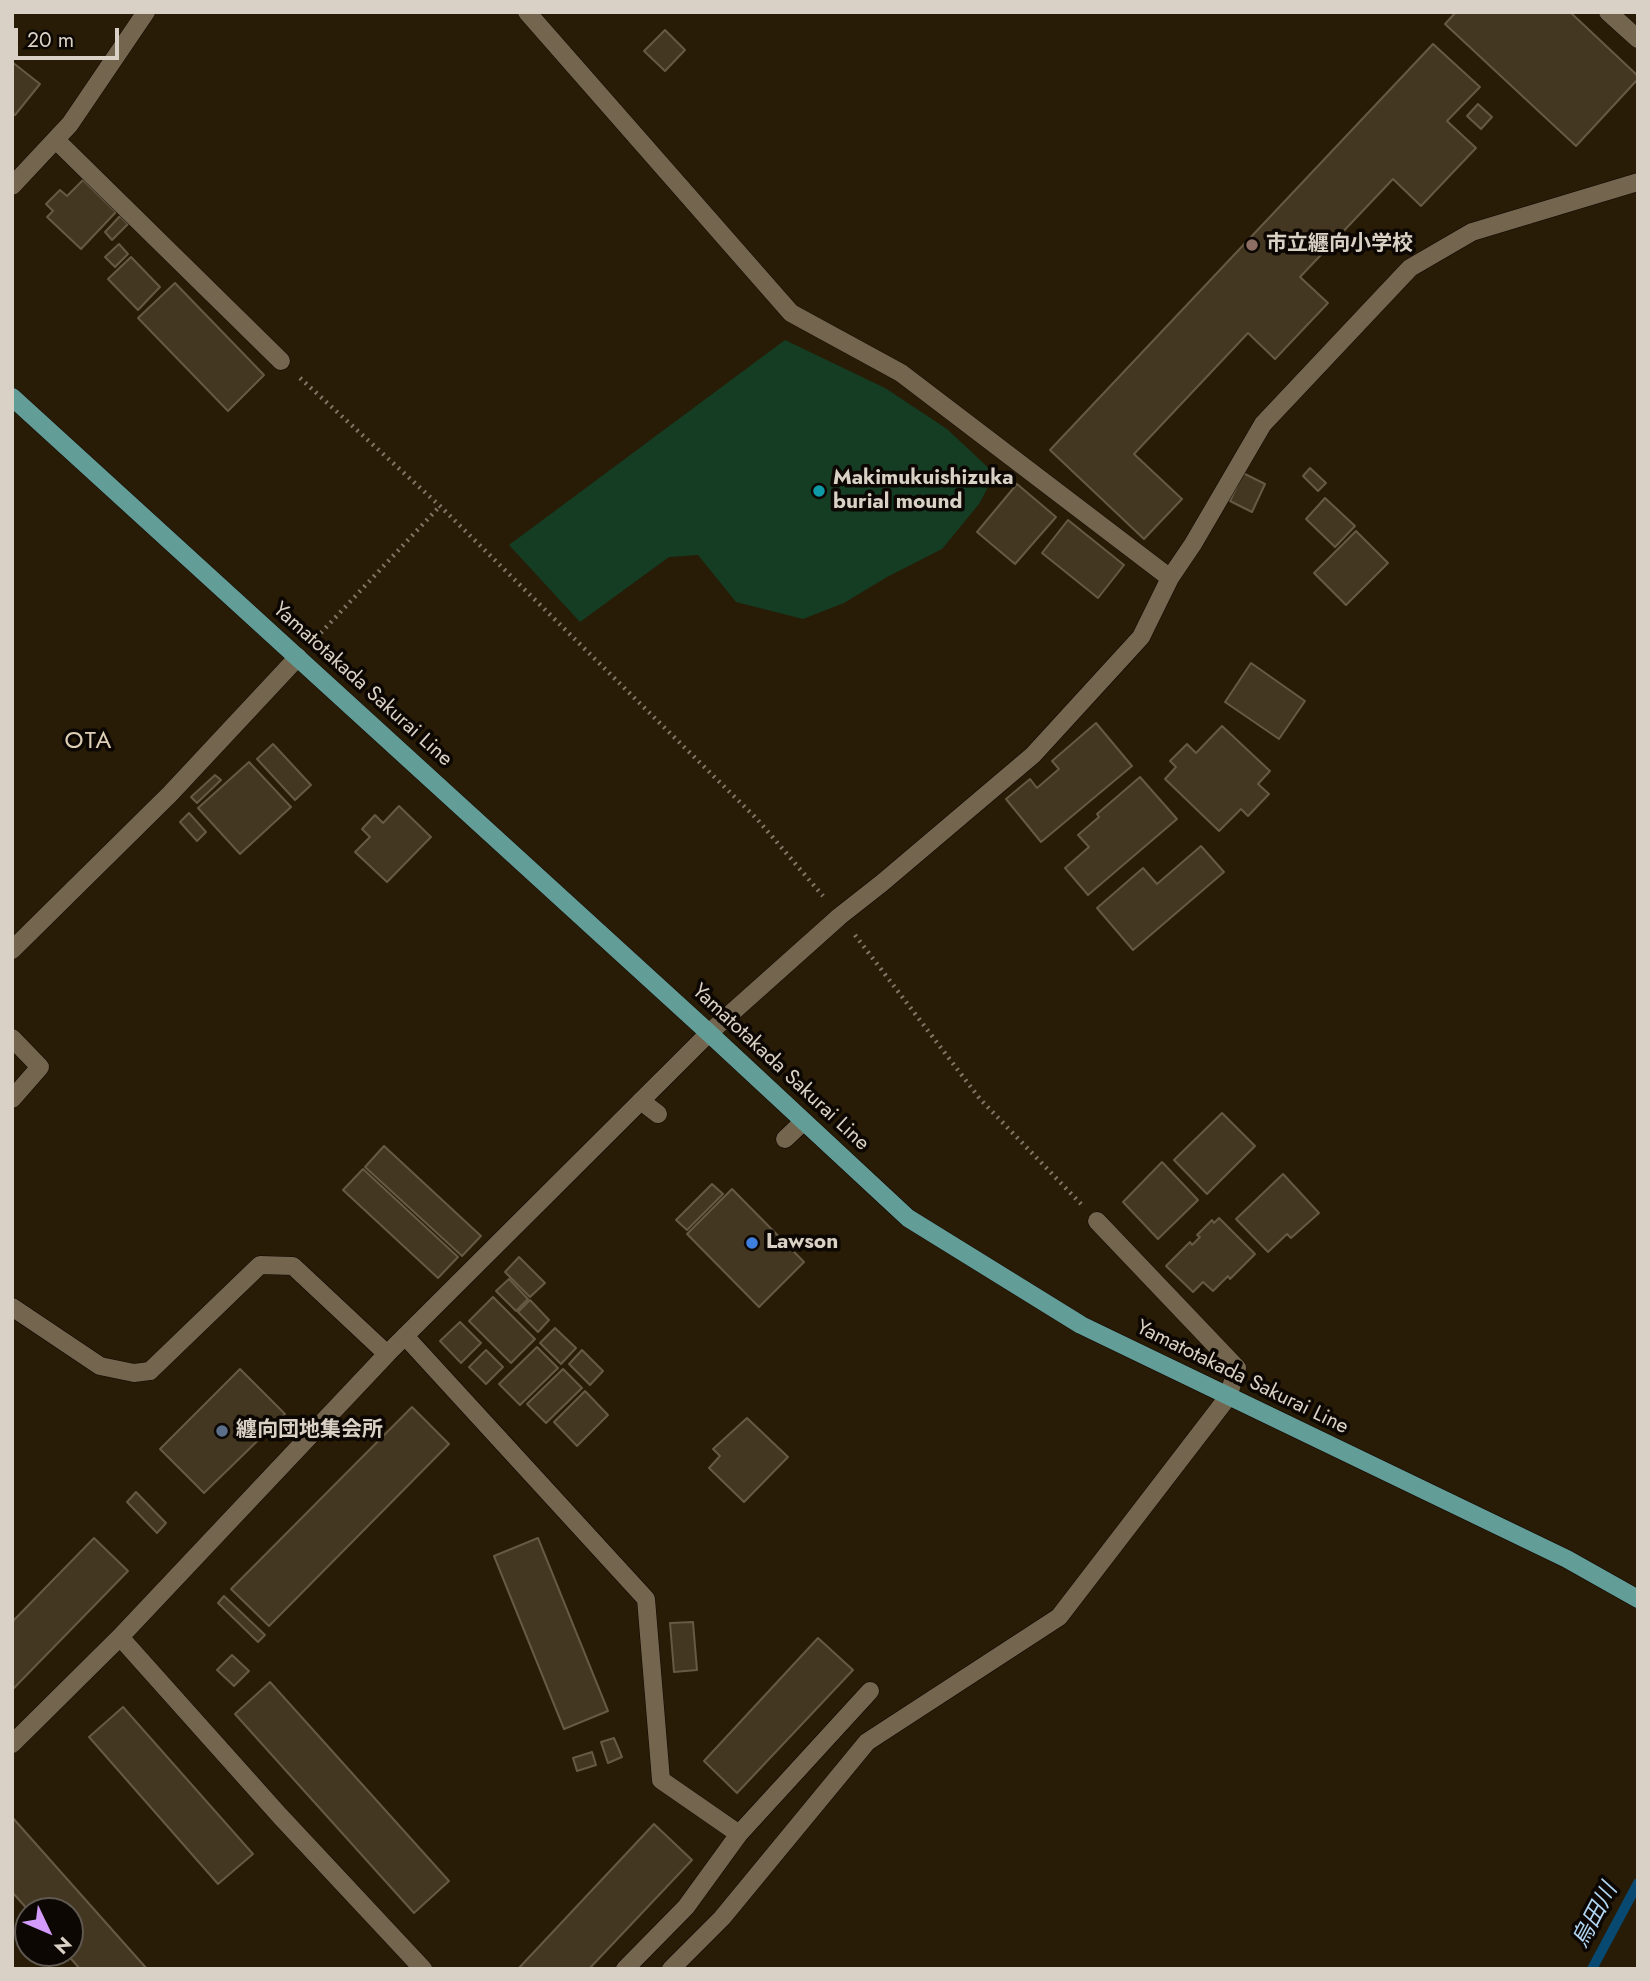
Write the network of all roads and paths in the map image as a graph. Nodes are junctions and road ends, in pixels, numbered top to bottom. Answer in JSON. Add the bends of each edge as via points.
{"nodes":[{"id":1,"x":146,"y":12,"type":"edge"},
{"id":2,"x":527,"y":12,"type":"edge"},
{"id":3,"x":1608,"y":12,"type":"edge"},
{"id":4,"x":1638,"y":38,"type":"edge"},
{"id":5,"x":56,"y":140,"type":"junction"},
{"id":6,"x":1638,"y":182,"type":"edge"},
{"id":7,"x":12,"y":187,"type":"edge"},
{"id":8,"x":281,"y":361,"type":"joint"},
{"id":9,"x":12,"y":397,"type":"edge"},
{"id":10,"x":440,"y":506,"type":"junction"},
{"id":11,"x":1170,"y":578,"type":"junction"},
{"id":12,"x":298,"y":657,"type":"junction"},
{"id":13,"x":840,"y":916,"type":"junction"},
{"id":14,"x":12,"y":950,"type":"edge"},
{"id":15,"x":709,"y":1033,"type":"junction"},
{"id":16,"x":12,"y":1038,"type":"edge"},
{"id":17,"x":12,"y":1098,"type":"edge"},
{"id":18,"x":641,"y":1101,"type":"junction"},
{"id":19,"x":658,"y":1114,"type":"dead end"},
{"id":20,"x":803,"y":1122,"type":"junction"},
{"id":21,"x":785,"y":1139,"type":"dead end"},
{"id":22,"x":1097,"y":1221,"type":"joint"},
{"id":23,"x":12,"y":1307,"type":"edge"},
{"id":24,"x":405,"y":1336,"type":"junction"},
{"id":25,"x":387,"y":1354,"type":"junction"},
{"id":26,"x":1228,"y":1397,"type":"junction"},
{"id":27,"x":1638,"y":1599,"type":"edge"},
{"id":28,"x":120,"y":1637,"type":"junction"},
{"id":29,"x":870,"y":1691,"type":"dead end"},
{"id":30,"x":12,"y":1744,"type":"edge"},
{"id":31,"x":739,"y":1834,"type":"junction"},
{"id":32,"x":423,"y":1969,"type":"edge"},
{"id":33,"x":625,"y":1969,"type":"edge"},
{"id":34,"x":671,"y":1969,"type":"edge"}],
"edges":[{"from":1,"to":5,"type":"street"},
{"from":2,"to":11,"type":"street","via":[[791,313],[901,373]]},
{"from":3,"to":4,"type":"street"},
{"from":5,"to":7,"type":"street"},
{"from":5,"to":8,"type":"street"},
{"from":6,"to":11,"type":"street","via":[[1472,232],[1410,268],[1263,424]]},
{"from":8,"to":10,"type":"path"},
{"from":9,"to":12,"type":"main road","name":"Yamatotakada Sakurai Line"},
{"from":10,"to":12,"type":"path"},
{"from":10,"to":13,"type":"path","via":[[757,819]]},
{"from":11,"to":13,"type":"street","via":[[1141,636],[1033,755]]},
{"from":12,"to":14,"type":"street","via":[[170,794]]},
{"from":12,"to":15,"type":"main road","name":"Yamatotakada Sakurai Line"},
{"from":13,"to":15,"type":"street"},
{"from":13,"to":22,"type":"path","via":[[980,1099]]},
{"from":15,"to":18,"type":"street"},
{"from":15,"to":20,"type":"main road","name":"Yamatotakada Sakurai Line"},
{"from":16,"to":17,"type":"street","via":[[40,1066]]},
{"from":18,"to":19,"type":"street"},
{"from":18,"to":24,"type":"street"},
{"from":20,"to":21,"type":"street"},
{"from":20,"to":26,"type":"main road","name":"Yamatotakada Sakurai Line","via":[[908,1217],[1081,1325]]},
{"from":22,"to":26,"type":"street","via":[[1237,1368]]},
{"from":23,"to":25,"type":"street","via":[[100,1366],[134,1373],[150,1371],[260,1265],[293,1266]]},
{"from":24,"to":25,"type":"street"},
{"from":24,"to":31,"type":"street","via":[[646,1599],[661,1780]]},
{"from":25,"to":28,"type":"street"},
{"from":26,"to":27,"type":"main road","name":"Yamatotakada Sakurai Line","via":[[1567,1559]]},
{"from":26,"to":34,"type":"street","via":[[1059,1617],[867,1742],[722,1918]]},
{"from":28,"to":30,"type":"street"},
{"from":28,"to":32,"type":"street"},
{"from":29,"to":31,"type":"street"},
{"from":31,"to":33,"type":"street","via":[[687,1907]]}]}
